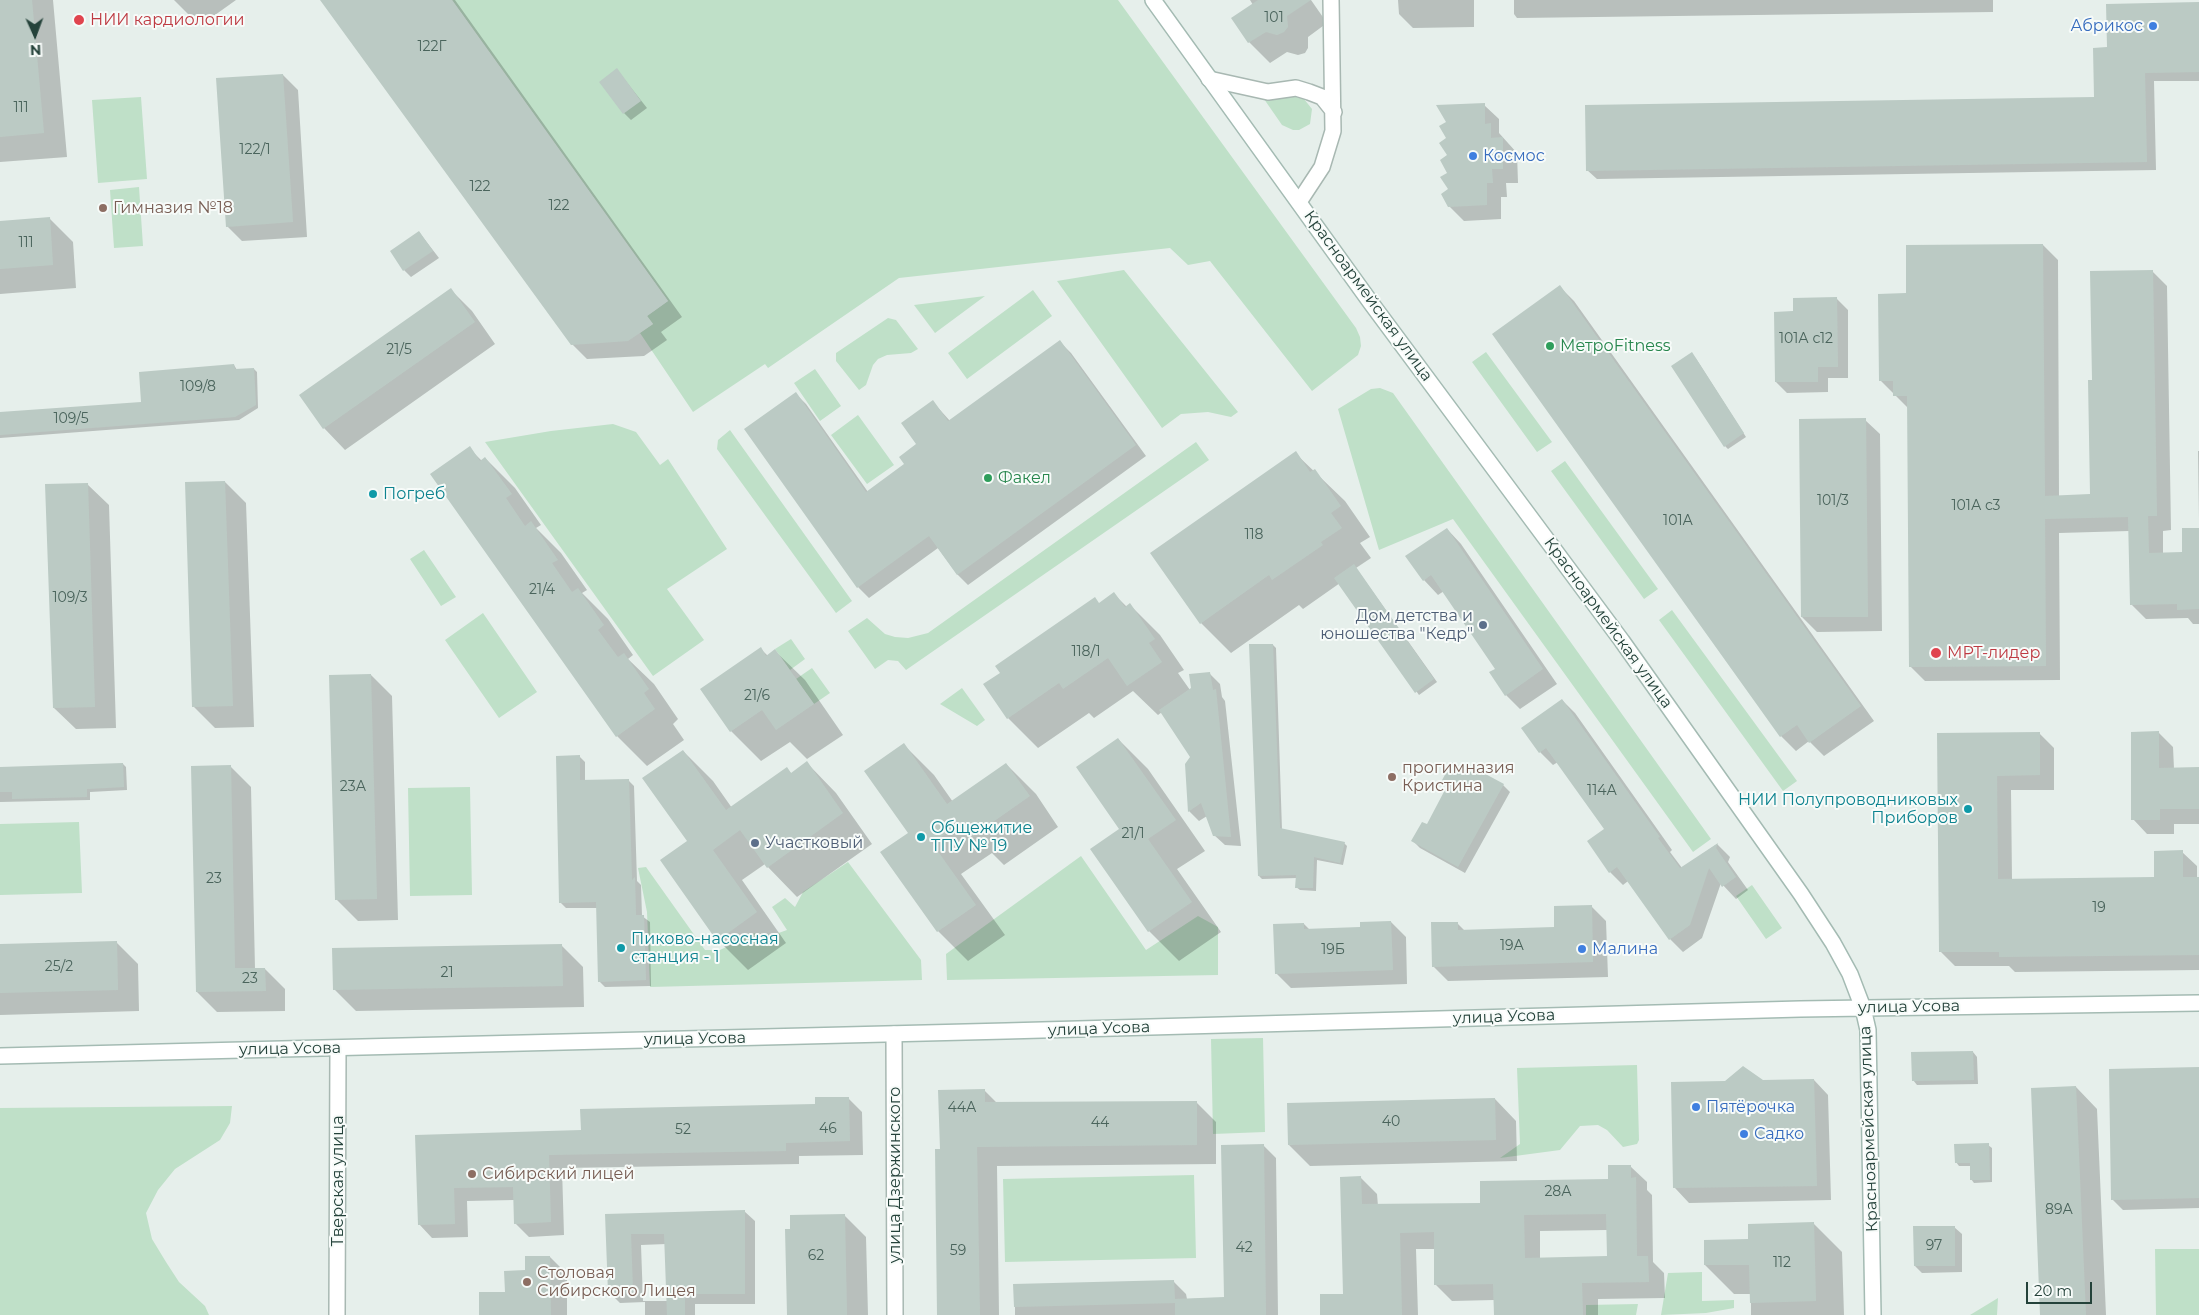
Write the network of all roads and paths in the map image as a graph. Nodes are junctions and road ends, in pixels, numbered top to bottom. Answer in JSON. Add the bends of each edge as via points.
{"nodes":[{"id":1,"x":1153,"y":0,"type":"edge"},
{"id":2,"x":1331,"y":0,"type":"edge"},
{"id":3,"x":1209,"y":79,"type":"junction"},
{"id":4,"x":1334,"y":112,"type":"junction"},
{"id":5,"x":1299,"y":202,"type":"junction"},
{"id":6,"x":2199,"y":1003,"type":"edge"},
{"id":7,"x":1863,"y":1008,"type":"junction"},
{"id":8,"x":894,"y":1034,"type":"junction"},
{"id":9,"x":338,"y":1048,"type":"junction"},
{"id":10,"x":0,"y":1056,"type":"edge"},
{"id":11,"x":337,"y":1315,"type":"edge"},
{"id":12,"x":895,"y":1315,"type":"edge"},
{"id":13,"x":1873,"y":1315,"type":"edge"}],
"edges":[{"from":1,"to":3,"type":"main road","name":"Красноармейская улица"},
{"from":2,"to":4,"type":"main road"},
{"from":3,"to":4,"type":"main road","via":[[1268,92],[1296,88],[1322,97]]},
{"from":3,"to":5,"type":"main road","name":"Красноармейская улица"},
{"from":4,"to":5,"type":"main road","via":[[1333,131],[1322,167]]},
{"from":5,"to":7,"type":"main road","name":"Красноармейская улица","via":[[1622,641],[1801,894],[1850,974]]},
{"from":6,"to":7,"type":"main road","name":"улица Усова"},
{"from":7,"to":8,"type":"main road","name":"улица Усова"},
{"from":7,"to":13,"type":"main road","name":"Красноармейская улица","via":[[1869,1048]]},
{"from":8,"to":9,"type":"main road","name":"улица Усова"},
{"from":8,"to":12,"type":"main road","name":"улица Дзержинского"},
{"from":9,"to":10,"type":"main road","name":"улица Усова"},
{"from":9,"to":11,"type":"main road","name":"Тверская улица"}]}
